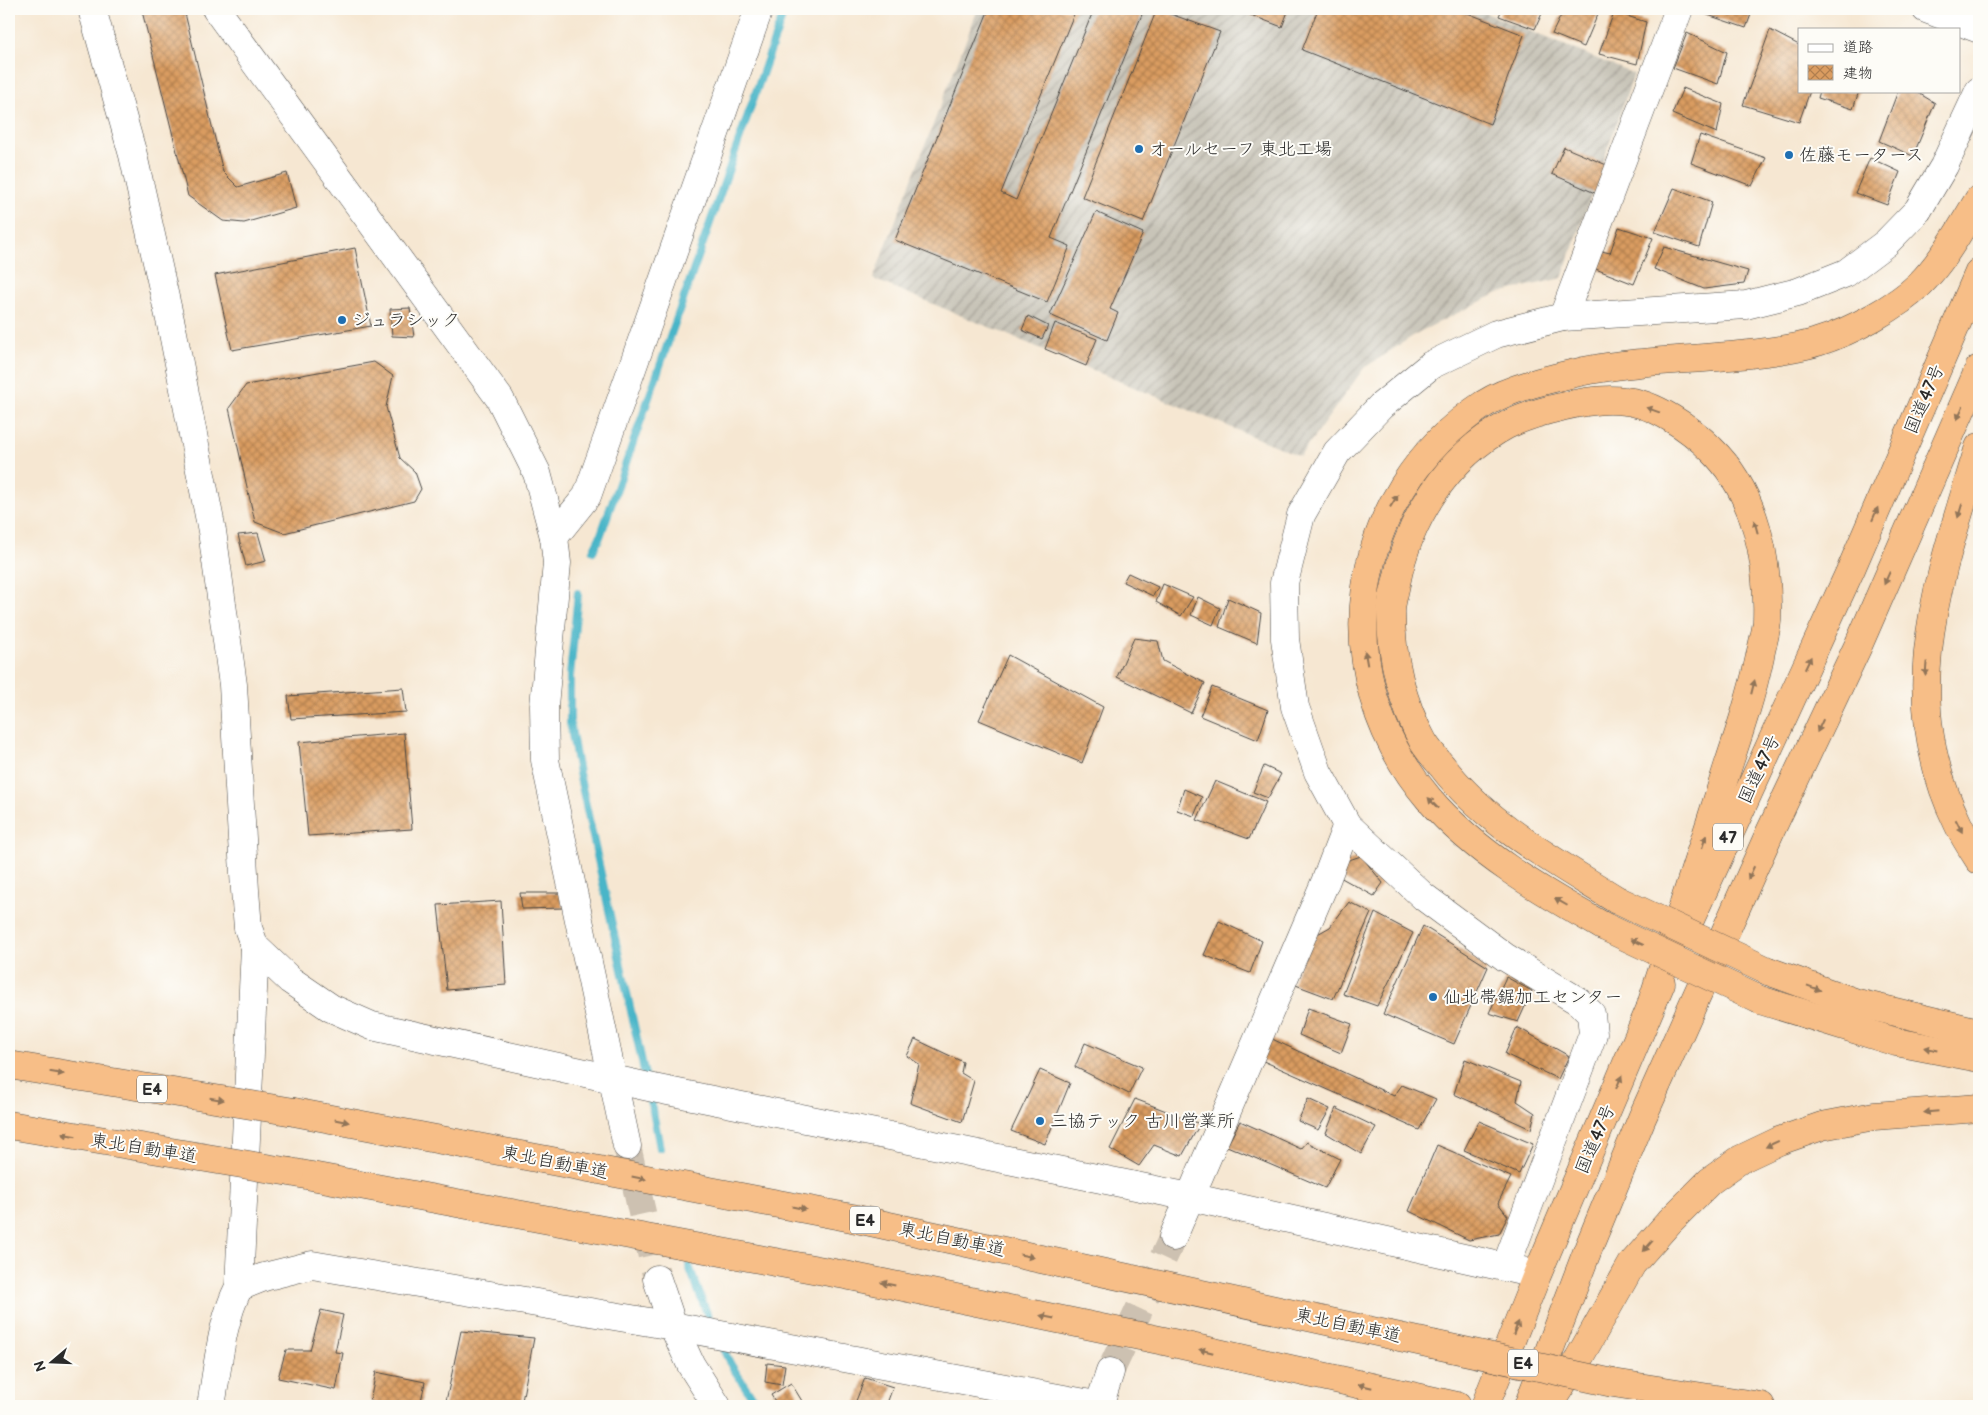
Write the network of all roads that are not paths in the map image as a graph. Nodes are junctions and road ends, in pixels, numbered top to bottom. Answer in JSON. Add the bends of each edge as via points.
{"nodes":[{"id":1,"x":92,"y":9,"type":"edge"},
{"id":2,"x":216,"y":9,"type":"edge"},
{"id":3,"x":759,"y":9,"type":"edge"},
{"id":4,"x":1679,"y":9,"type":"edge"},
{"id":5,"x":1926,"y":9,"type":"edge"},
{"id":6,"x":1979,"y":29,"type":"edge"},
{"id":7,"x":1979,"y":91,"type":"edge"},
{"id":8,"x":1979,"y":199,"type":"edge"},
{"id":9,"x":1979,"y":272,"type":"edge"},
{"id":10,"x":1563,"y":317,"type":"junction"},
{"id":11,"x":1979,"y":369,"type":"edge"},
{"id":12,"x":1979,"y":447,"type":"edge"},
{"id":13,"x":554,"y":537,"type":"junction"},
{"id":14,"x":1347,"y":825,"type":"junction"},
{"id":15,"x":1979,"y":860,"type":"edge"},
{"id":16,"x":255,"y":947,"type":"junction"},
{"id":17,"x":1651,"y":1005,"type":"junction"},
{"id":18,"x":1979,"y":1032,"type":"edge"},
{"id":19,"x":1979,"y":1058,"type":"edge"},
{"id":20,"x":9,"y":1065,"type":"edge"},
{"id":21,"x":636,"y":1084,"type":"junction"},
{"id":22,"x":1979,"y":1108,"type":"edge"},
{"id":23,"x":9,"y":1125,"type":"edge"},
{"id":24,"x":627,"y":1146,"type":"tunnel mouth"},
{"id":25,"x":1190,"y":1197,"type":"junction"},
{"id":26,"x":1173,"y":1237,"type":"tunnel mouth"},
{"id":27,"x":1506,"y":1266,"type":"junction"},
{"id":28,"x":1537,"y":1275,"type":"junction"},
{"id":29,"x":658,"y":1279,"type":"tunnel mouth"},
{"id":30,"x":240,"y":1287,"type":"junction"},
{"id":31,"x":673,"y":1326,"type":"junction"},
{"id":32,"x":1110,"y":1372,"type":"tunnel mouth"},
{"id":33,"x":1613,"y":1383,"type":"junction"},
{"id":34,"x":212,"y":1406,"type":"edge"},
{"id":35,"x":717,"y":1406,"type":"edge"},
{"id":36,"x":1100,"y":1406,"type":"edge"},
{"id":37,"x":1456,"y":1406,"type":"edge"},
{"id":38,"x":1485,"y":1406,"type":"edge"},
{"id":39,"x":1528,"y":1406,"type":"edge"},
{"id":40,"x":1548,"y":1406,"type":"edge"},
{"id":41,"x":1713,"y":1406,"type":"edge"},
{"id":42,"x":1761,"y":1406,"type":"edge"}],
"edges":[{"from":1,"to":16,"type":"street","via":[[133,155],[174,333],[212,531],[233,685],[248,928]]},
{"from":2,"to":13,"type":"street","via":[[500,399],[537,473]]},
{"from":3,"to":13,"type":"street","via":[[587,496]]},
{"from":4,"to":10,"type":"street"},
{"from":5,"to":6,"type":"street"},
{"from":7,"to":10,"type":"street","via":[[1944,166],[1918,210],[1886,243],[1846,273],[1798,292],[1746,305]]},
{"from":19,"to":8,"type":"highway","one_way":true,"bridge":true,"via":[[1896,1042],[1760,1000],[1555,900],[1465,835],[1429,799],[1386,732],[1372,691],[1364,646],[1364,600],[1371,557],[1388,512],[1412,472],[1450,432],[1486,403],[1540,380],[1609,366],[1779,351],[1816,342],[1855,327],[1891,308],[1919,285],[1944,256]]},
{"from":17,"to":9,"type":"highway","name":"国道47号","number":"47","one_way":true,"via":[[1851,569]]},
{"from":10,"to":14,"type":"street","via":[[1496,334],[1431,365],[1381,406],[1337,452],[1301,514],[1284,583],[1285,639],[1295,708],[1318,772]]},
{"from":11,"to":39,"type":"highway","name":"国道47号","number":"47","one_way":true,"via":[[1858,646],[1762,849],[1642,1118]]},
{"from":12,"to":15,"type":"highway","one_way":true,"via":[[1940,578],[1930,629],[1925,682],[1930,734],[1941,782],[1958,825]]},
{"from":13,"to":21,"type":"street","via":[[557,563],[544,706],[546,760]]},
{"from":14,"to":25,"type":"street"},
{"from":14,"to":27,"type":"street","via":[[1424,897],[1505,957],[1578,1001],[1591,1014],[1593,1034]]},
{"from":16,"to":21,"type":"street","via":[[290,980],[331,1008],[372,1026]]},
{"from":16,"to":30,"type":"street"},
{"from":17,"to":18,"type":"highway","one_way":true,"bridge":true,"via":[[1753,690],[1767,624],[1765,572],[1756,524],[1742,492],[1724,461],[1696,434],[1665,414],[1627,400],[1582,402],[1544,411],[1506,426],[1472,449],[1443,478],[1421,512],[1401,558],[1391,609],[1394,659],[1405,700],[1424,744],[1451,778],[1484,811],[1525,843],[1617,900],[1768,971],[1854,1002]]},
{"from":28,"to":17,"type":"highway","name":"国道47号","number":"47","one_way":true},
{"from":20,"to":33,"type":"highway","name":"東北自動車道","number":"E4","one_way":true,"bridge":true,"via":[[294,1112],[852,1218]]},
{"from":21,"to":24,"type":"street"},
{"from":21,"to":25,"type":"street"},
{"from":22,"to":40,"type":"highway","one_way":true,"via":[[1874,1116],[1822,1126],[1741,1159],[1710,1181],[1632,1264]]},
{"from":37,"to":23,"type":"highway","name":"東北自動車道","one_way":true,"bridge":true,"via":[[845,1275],[290,1172]]},
{"from":25,"to":26,"type":"street"},
{"from":25,"to":27,"type":"street"},
{"from":27,"to":28,"type":"street"},
{"from":38,"to":28,"type":"highway","name":"国道47号","number":"47","one_way":true},
{"from":29,"to":31,"type":"street"},
{"from":30,"to":31,"type":"street","via":[[264,1277],[312,1265]]},
{"from":30,"to":34,"type":"street","via":[[226,1324]]},
{"from":31,"to":35,"type":"street","via":[[691,1366]]},
{"from":31,"to":36,"type":"street"},
{"from":32,"to":36,"type":"street"},
{"from":33,"to":41,"type":"highway","name":"東北自動車道","number":"E4"},
{"from":33,"to":42,"type":"highway"}]}
